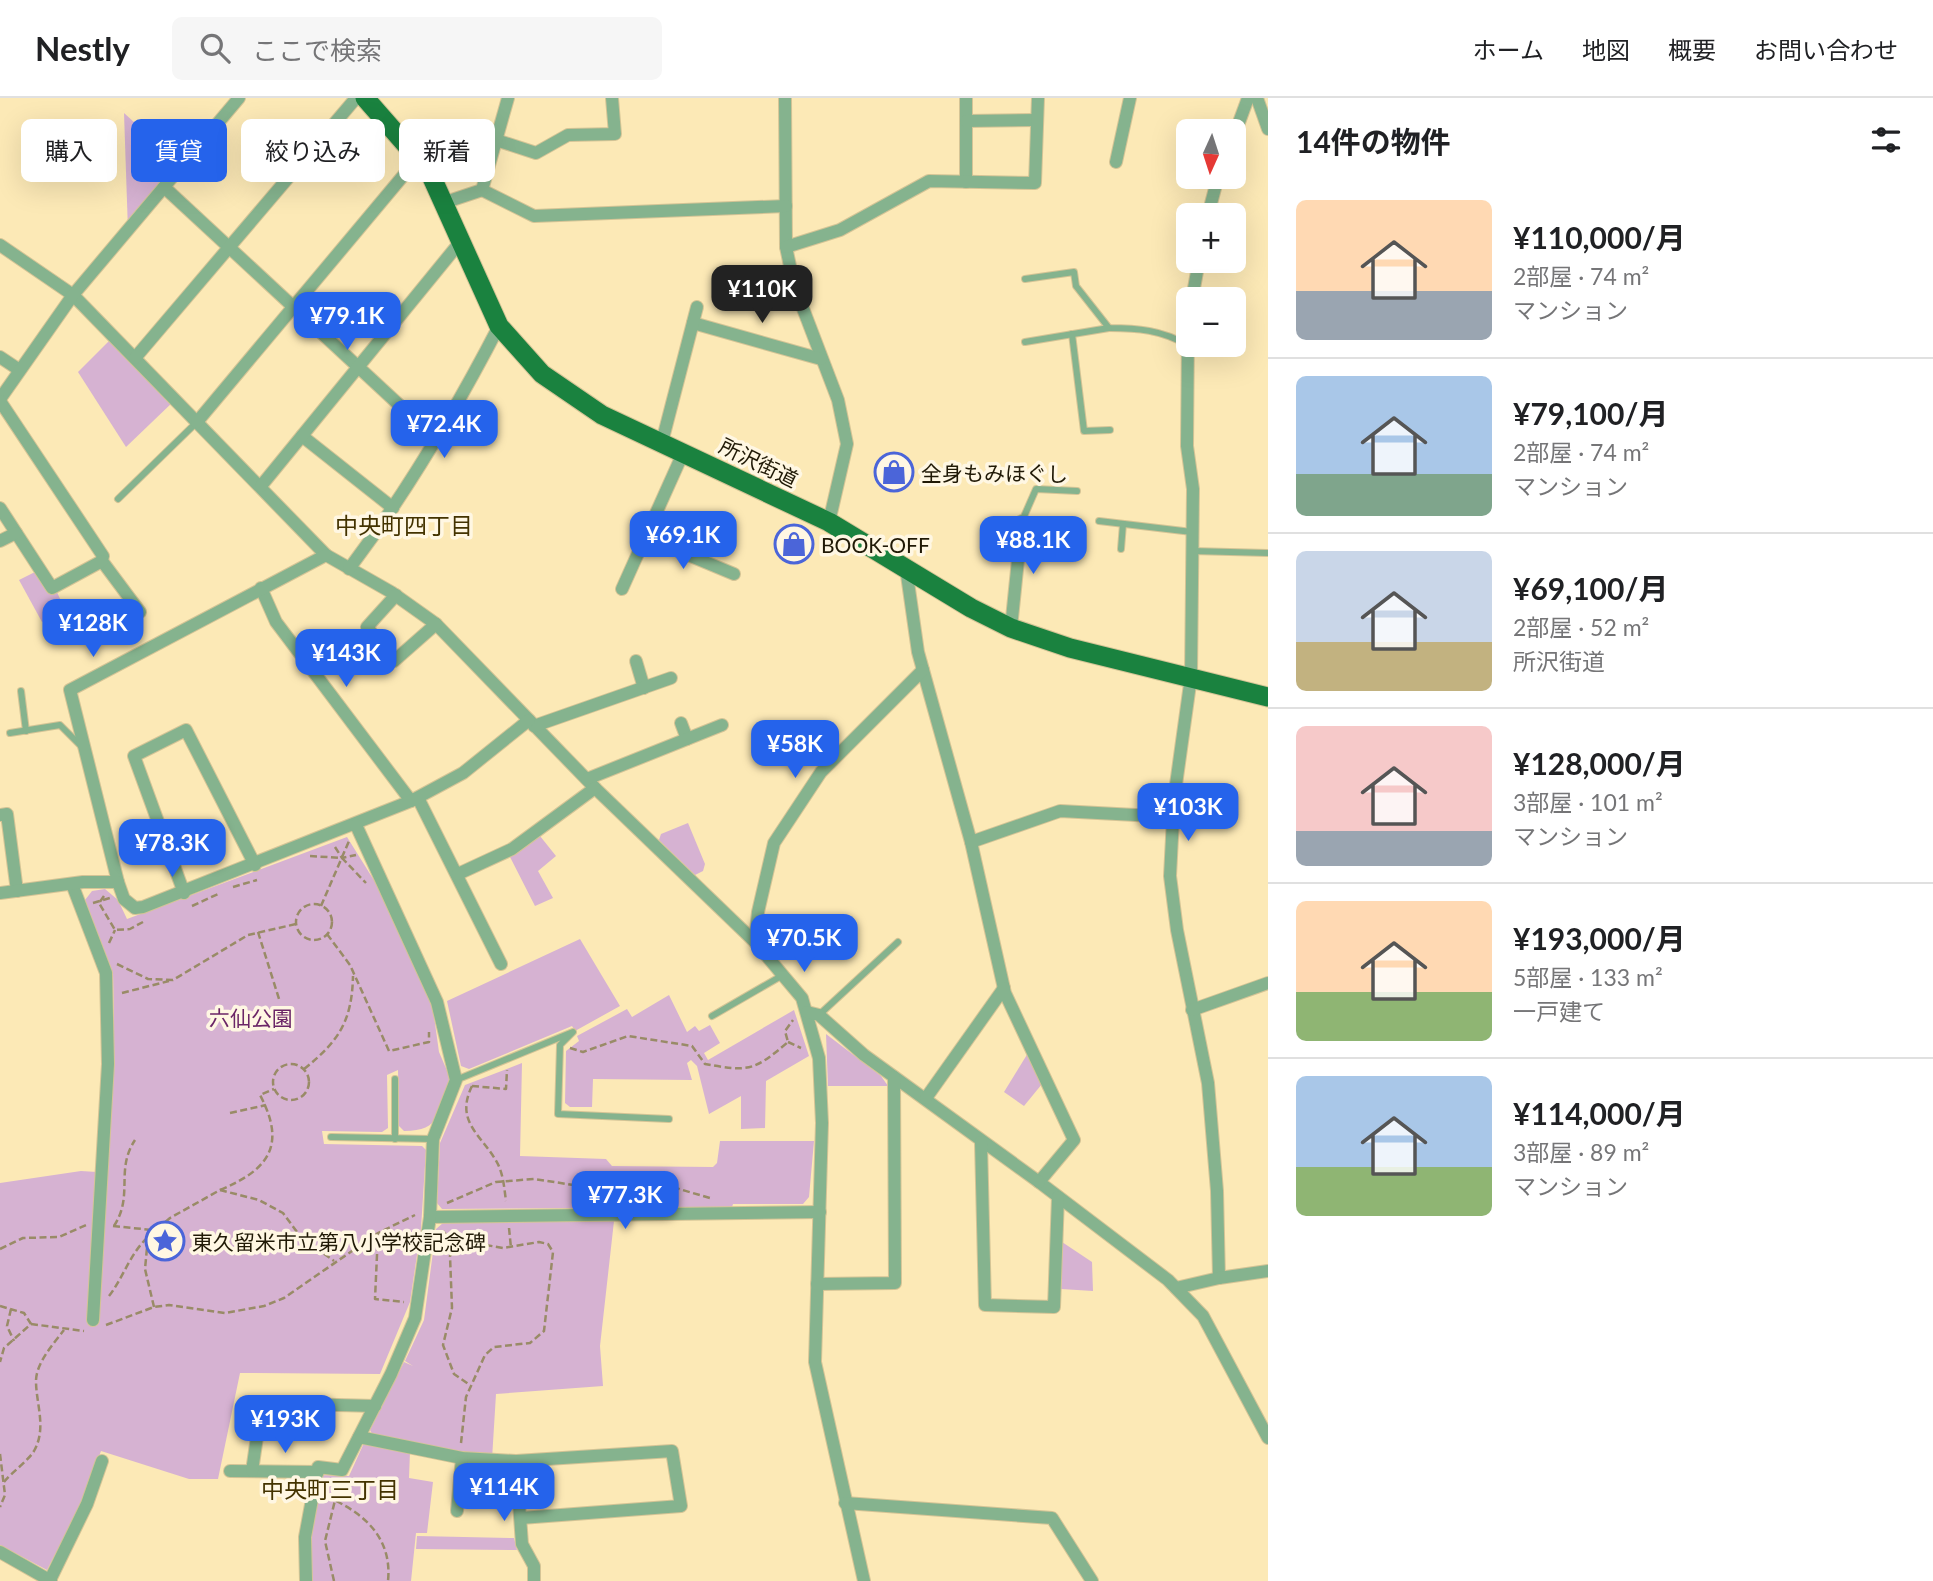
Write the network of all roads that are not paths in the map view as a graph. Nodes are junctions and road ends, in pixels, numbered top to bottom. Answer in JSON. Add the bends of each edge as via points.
{"nodes":[{"id":1,"x":239,"y":98,"type":"edge"},
{"id":2,"x":356,"y":98,"type":"edge"},
{"id":3,"x":365,"y":98,"type":"edge"},
{"id":4,"x":508,"y":98,"type":"edge"},
{"id":5,"x":612,"y":98,"type":"edge"},
{"id":6,"x":785,"y":98,"type":"edge"},
{"id":7,"x":966,"y":98,"type":"edge"},
{"id":8,"x":1038,"y":98,"type":"edge"},
{"id":9,"x":1129,"y":98,"type":"edge"},
{"id":10,"x":1248,"y":98,"type":"edge"},
{"id":11,"x":1257,"y":98,"type":"edge"},
{"id":12,"x":1240,"y":119,"type":"edge"},
{"id":13,"x":1037,"y":120,"type":"junction"},
{"id":14,"x":966,"y":121,"type":"junction"},
{"id":15,"x":1268,"y":129,"type":"edge"},
{"id":16,"x":399,"y":136,"type":"edge"},
{"id":17,"x":496,"y":140,"type":"junction"},
{"id":18,"x":1116,"y":162,"type":"dead end"},
{"id":19,"x":399,"y":180,"type":"edge"},
{"id":20,"x":966,"y":181,"type":"junction"},
{"id":21,"x":433,"y":182,"type":"edge"},
{"id":22,"x":164,"y":187,"type":"junction"},
{"id":23,"x":482,"y":190,"type":"junction"},
{"id":24,"x":446,"y":202,"type":"junction"},
{"id":25,"x":786,"y":206,"type":"junction"},
{"id":26,"x":461,"y":241,"type":"junction"},
{"id":27,"x":0,"y":245,"type":"edge"},
{"id":28,"x":786,"y":247,"type":"junction"},
{"id":29,"x":230,"y":248,"type":"junction"},
{"id":30,"x":1025,"y":279,"type":"dead end"},
{"id":31,"x":73,"y":295,"type":"junction"},
{"id":32,"x":293,"y":306,"type":"junction"},
{"id":33,"x":696,"y":307,"type":"dead end"},
{"id":34,"x":693,"y":323,"type":"junction"},
{"id":35,"x":499,"y":326,"type":"junction"},
{"id":36,"x":1109,"y":328,"type":"junction"},
{"id":37,"x":1073,"y":334,"type":"junction"},
{"id":38,"x":1176,"y":339,"type":"edge"},
{"id":39,"x":1025,"y":342,"type":"dead end"},
{"id":40,"x":0,"y":357,"type":"edge"},
{"id":41,"x":1187,"y":357,"type":"edge"},
{"id":42,"x":135,"y":358,"type":"junction"},
{"id":43,"x":821,"y":359,"type":"junction"},
{"id":44,"x":357,"y":366,"type":"junction"},
{"id":45,"x":18,"y":369,"type":"junction"},
{"id":46,"x":0,"y":400,"type":"edge"},
{"id":47,"x":197,"y":422,"type":"junction"},
{"id":48,"x":1110,"y":430,"type":"dead end"},
{"id":49,"x":302,"y":436,"type":"junction"},
{"id":50,"x":437,"y":440,"type":"junction"},
{"id":51,"x":662,"y":442,"type":"junction"},
{"id":52,"x":684,"y":451,"type":"junction"},
{"id":53,"x":261,"y":486,"type":"junction"},
{"id":54,"x":1077,"y":491,"type":"dead end"},
{"id":55,"x":118,"y":499,"type":"dead end"},
{"id":56,"x":393,"y":508,"type":"junction"},
{"id":57,"x":0,"y":509,"type":"edge"},
{"id":58,"x":1022,"y":521,"type":"joint"},
{"id":59,"x":1099,"y":521,"type":"dead end"},
{"id":60,"x":829,"y":522,"type":"junction"},
{"id":61,"x":1122,"y":524,"type":"junction"},
{"id":62,"x":1192,"y":531,"type":"junction"},
{"id":63,"x":16,"y":533,"type":"junction"},
{"id":64,"x":645,"y":537,"type":"junction"},
{"id":65,"x":0,"y":541,"type":"edge"},
{"id":66,"x":1121,"y":550,"type":"dead end"},
{"id":67,"x":1192,"y":551,"type":"junction"},
{"id":68,"x":1268,"y":553,"type":"edge"},
{"id":69,"x":326,"y":555,"type":"junction"},
{"id":70,"x":102,"y":561,"type":"junction"},
{"id":71,"x":906,"y":568,"type":"junction"},
{"id":72,"x":349,"y":569,"type":"junction"},
{"id":73,"x":734,"y":574,"type":"dead end"},
{"id":74,"x":261,"y":588,"type":"junction"},
{"id":75,"x":622,"y":589,"type":"dead end"},
{"id":76,"x":396,"y":595,"type":"junction"},
{"id":77,"x":140,"y":612,"type":"dead end"},
{"id":78,"x":436,"y":624,"type":"junction"},
{"id":79,"x":1011,"y":628,"type":"junction"},
{"id":80,"x":636,"y":661,"type":"dead end"},
{"id":81,"x":923,"y":670,"type":"junction"},
{"id":82,"x":1191,"y":677,"type":"junction"},
{"id":83,"x":671,"y":678,"type":"dead end"},
{"id":84,"x":644,"y":688,"type":"junction"},
{"id":85,"x":21,"y":691,"type":"dead end"},
{"id":86,"x":1268,"y":696,"type":"edge"},
{"id":87,"x":532,"y":723,"type":"junction"},
{"id":88,"x":681,"y":723,"type":"dead end"},
{"id":89,"x":722,"y":725,"type":"dead end"},
{"id":90,"x":26,"y":731,"type":"junction"},
{"id":91,"x":10,"y":733,"type":"dead end"},
{"id":92,"x":687,"y":739,"type":"junction"},
{"id":93,"x":83,"y":749,"type":"junction"},
{"id":94,"x":591,"y":784,"type":"junction"},
{"id":95,"x":414,"y":800,"type":"junction"},
{"id":96,"x":0,"y":815,"type":"edge"},
{"id":97,"x":1173,"y":817,"type":"junction"},
{"id":98,"x":356,"y":825,"type":"junction"},
{"id":99,"x":971,"y":842,"type":"junction"},
{"id":100,"x":255,"y":865,"type":"junction"},
{"id":101,"x":458,"y":874,"type":"junction"},
{"id":102,"x":118,"y":882,"type":"junction"},
{"id":103,"x":72,"y":884,"type":"junction"},
{"id":104,"x":17,"y":891,"type":"junction"},
{"id":105,"x":184,"y":892,"type":"junction"},
{"id":106,"x":0,"y":893,"type":"edge"},
{"id":107,"x":755,"y":942,"type":"junction"},
{"id":108,"x":898,"y":942,"type":"dead end"},
{"id":109,"x":501,"y":964,"type":"dead end"},
{"id":110,"x":783,"y":975,"type":"junction"},
{"id":111,"x":1268,"y":983,"type":"edge"},
{"id":112,"x":1004,"y":988,"type":"junction"},
{"id":113,"x":1192,"y":1010,"type":"junction"},
{"id":114,"x":813,"y":1013,"type":"junction"},
{"id":115,"x":712,"y":1016,"type":"dead end"},
{"id":116,"x":894,"y":1077,"type":"junction"},
{"id":117,"x":463,"y":1078,"type":"junction"},
{"id":118,"x":395,"y":1079,"type":"dead end"},
{"id":119,"x":926,"y":1098,"type":"junction"},
{"id":120,"x":669,"y":1119,"type":"dead end"},
{"id":121,"x":331,"y":1137,"type":"dead end"},
{"id":122,"x":394,"y":1139,"type":"junction"},
{"id":123,"x":433,"y":1139,"type":"junction"},
{"id":124,"x":981,"y":1142,"type":"junction"},
{"id":125,"x":1040,"y":1182,"type":"junction"},
{"id":126,"x":1058,"y":1197,"type":"junction"},
{"id":127,"x":820,"y":1212,"type":"junction"},
{"id":128,"x":430,"y":1214,"type":"junction"},
{"id":129,"x":1268,"y":1271,"type":"edge"},
{"id":130,"x":1219,"y":1278,"type":"junction"},
{"id":131,"x":817,"y":1284,"type":"junction"},
{"id":132,"x":1176,"y":1288,"type":"junction"},
{"id":133,"x":93,"y":1326,"type":"road end"},
{"id":134,"x":375,"y":1406,"type":"junction"},
{"id":135,"x":1264,"y":1420,"type":"edge"},
{"id":136,"x":359,"y":1437,"type":"junction"},
{"id":137,"x":1268,"y":1438,"type":"edge"},
{"id":138,"x":459,"y":1457,"type":"junction"},
{"id":139,"x":102,"y":1461,"type":"dead end"},
{"id":140,"x":516,"y":1461,"type":"junction"},
{"id":141,"x":230,"y":1471,"type":"dead end"},
{"id":142,"x":251,"y":1471,"type":"junction"},
{"id":143,"x":317,"y":1472,"type":"junction"},
{"id":144,"x":845,"y":1503,"type":"junction"},
{"id":145,"x":457,"y":1511,"type":"dead end"},
{"id":146,"x":520,"y":1518,"type":"junction"},
{"id":147,"x":0,"y":1552,"type":"edge"},
{"id":148,"x":50,"y":1581,"type":"edge"},
{"id":149,"x":306,"y":1581,"type":"edge"},
{"id":150,"x":534,"y":1581,"type":"edge"},
{"id":151,"x":864,"y":1581,"type":"edge"},
{"id":152,"x":1092,"y":1581,"type":"edge"}],
"edges":[{"from":1,"to":22,"type":"street"},
{"from":2,"to":29,"type":"street"},
{"from":3,"to":16,"type":"main road","name":"所沢街道"},
{"from":4,"to":17,"type":"street"},
{"from":5,"to":17,"type":"street","via":[[615,134],[568,135],[536,153]]},
{"from":6,"to":25,"type":"street"},
{"from":7,"to":14,"type":"street"},
{"from":8,"to":13,"type":"street"},
{"from":9,"to":18,"type":"street"},
{"from":10,"to":12,"type":"street"},
{"from":11,"to":15,"type":"street"},
{"from":13,"to":14,"type":"street"},
{"from":13,"to":20,"type":"street","via":[[1035,183]]},
{"from":14,"to":20,"type":"street"},
{"from":17,"to":23,"type":"street"},
{"from":19,"to":32,"type":"street"},
{"from":20,"to":28,"type":"street","via":[[929,181],[840,230]]},
{"from":21,"to":24,"type":"main road","name":"所沢街道"},
{"from":22,"to":29,"type":"street"},
{"from":22,"to":31,"type":"street"},
{"from":23,"to":24,"type":"street"},
{"from":23,"to":25,"type":"street","via":[[534,216]]},
{"from":24,"to":26,"type":"main road","name":"所沢街道"},
{"from":25,"to":28,"type":"street"},
{"from":26,"to":35,"type":"main road","name":"所沢街道"},
{"from":26,"to":44,"type":"street"},
{"from":27,"to":31,"type":"street"},
{"from":28,"to":43,"type":"street","via":[[794,285]]},
{"from":29,"to":32,"type":"street"},
{"from":29,"to":42,"type":"street"},
{"from":30,"to":36,"type":"lane","via":[[1074,272],[1076,286]]},
{"from":31,"to":42,"type":"street"},
{"from":31,"to":45,"type":"street"},
{"from":32,"to":44,"type":"street"},
{"from":32,"to":47,"type":"street"},
{"from":33,"to":34,"type":"street"},
{"from":34,"to":43,"type":"street"},
{"from":34,"to":51,"type":"street"},
{"from":35,"to":50,"type":"street"},
{"from":35,"to":51,"type":"main road","name":"所沢街道","via":[[542,374],[568,394]]},
{"from":36,"to":37,"type":"lane"},
{"from":36,"to":38,"type":"lane","via":[[1139,328]]},
{"from":37,"to":39,"type":"lane"},
{"from":37,"to":48,"type":"lane","via":[[1084,431]]},
{"from":40,"to":45,"type":"street"},
{"from":41,"to":62,"type":"street"},
{"from":42,"to":47,"type":"street"},
{"from":43,"to":60,"type":"street","via":[[838,400],[847,444]]},
{"from":44,"to":49,"type":"street"},
{"from":44,"to":50,"type":"street"},
{"from":45,"to":46,"type":"street"},
{"from":46,"to":70,"type":"street","via":[[103,556]]},
{"from":47,"to":53,"type":"street"},
{"from":47,"to":55,"type":"lane"},
{"from":49,"to":53,"type":"street"},
{"from":49,"to":56,"type":"street"},
{"from":50,"to":56,"type":"street"},
{"from":51,"to":52,"type":"main road","name":"所沢街道"},
{"from":52,"to":60,"type":"main road","name":"所沢街道"},
{"from":52,"to":64,"type":"street"},
{"from":53,"to":69,"type":"street"},
{"from":54,"to":58,"type":"lane","via":[[1036,489]]},
{"from":56,"to":72,"type":"street"},
{"from":57,"to":63,"type":"street"},
{"from":58,"to":79,"type":"street"},
{"from":59,"to":61,"type":"lane"},
{"from":60,"to":71,"type":"main road","name":"所沢街道"},
{"from":61,"to":62,"type":"lane"},
{"from":61,"to":66,"type":"lane"},
{"from":62,"to":67,"type":"street"},
{"from":63,"to":65,"type":"street"},
{"from":63,"to":70,"type":"street","via":[[52,589]]},
{"from":64,"to":73,"type":"street"},
{"from":64,"to":75,"type":"street"},
{"from":67,"to":68,"type":"lane"},
{"from":67,"to":82,"type":"street"},
{"from":69,"to":72,"type":"street"},
{"from":69,"to":74,"type":"street"},
{"from":70,"to":77,"type":"street"},
{"from":71,"to":79,"type":"main road","name":"所沢街道"},
{"from":71,"to":81,"type":"street"},
{"from":72,"to":76,"type":"street"},
{"from":74,"to":93,"type":"street","via":[[70,690]]},
{"from":74,"to":95,"type":"street","via":[[276,622]]},
{"from":76,"to":78,"type":"street"},
{"from":76,"to":78,"type":"street","via":[[368,627],[394,661]]},
{"from":78,"to":87,"type":"street"},
{"from":79,"to":82,"type":"main road","name":"所沢街道","via":[[1069,648]]},
{"from":80,"to":84,"type":"street"},
{"from":81,"to":99,"type":"street"},
{"from":81,"to":107,"type":"street","via":[[821,772],[774,843]]},
{"from":82,"to":86,"type":"main road","name":"所沢街道"},
{"from":82,"to":97,"type":"street"},
{"from":83,"to":84,"type":"street"},
{"from":84,"to":87,"type":"street"},
{"from":85,"to":90,"type":"lane"},
{"from":87,"to":94,"type":"street"},
{"from":87,"to":95,"type":"street","via":[[463,773]]},
{"from":88,"to":92,"type":"street"},
{"from":89,"to":92,"type":"street"},
{"from":90,"to":91,"type":"lane"},
{"from":90,"to":93,"type":"lane","via":[[60,725]]},
{"from":92,"to":94,"type":"street"},
{"from":93,"to":102,"type":"street"},
{"from":94,"to":101,"type":"street","via":[[512,849]]},
{"from":94,"to":107,"type":"street"},
{"from":95,"to":98,"type":"street"},
{"from":95,"to":101,"type":"street"},
{"from":96,"to":104,"type":"street","via":[[7,814]]},
{"from":97,"to":99,"type":"street","via":[[1060,811]]},
{"from":97,"to":113,"type":"street","via":[[1170,876]]},
{"from":98,"to":100,"type":"street"},
{"from":98,"to":117,"type":"street","via":[[437,1002]]},
{"from":99,"to":112,"type":"street"},
{"from":100,"to":105,"type":"street"},
{"from":100,"to":105,"type":"street","via":[[186,730],[134,756]]},
{"from":101,"to":109,"type":"street"},
{"from":102,"to":103,"type":"street"},
{"from":102,"to":105,"type":"street","via":[[124,900],[135,908]]},
{"from":103,"to":104,"type":"street"},
{"from":103,"to":133,"type":"street","via":[[107,973],[108,1064]]},
{"from":104,"to":106,"type":"street"},
{"from":107,"to":110,"type":"street"},
{"from":108,"to":114,"type":"lane"},
{"from":110,"to":114,"type":"street"},
{"from":110,"to":115,"type":"lane"},
{"from":111,"to":113,"type":"street"},
{"from":112,"to":119,"type":"street"},
{"from":112,"to":125,"type":"street","via":[[1074,1140]]},
{"from":113,"to":130,"type":"street","via":[[1208,1083]]},
{"from":114,"to":116,"type":"street"},
{"from":114,"to":127,"type":"street","via":[[822,1140]]},
{"from":116,"to":119,"type":"street"},
{"from":116,"to":131,"type":"street","via":[[895,1283]]},
{"from":117,"to":120,"type":"lane","via":[[573,1032],[560,1045],[558,1114]]},
{"from":117,"to":123,"type":"street"},
{"from":118,"to":122,"type":"lane"},
{"from":119,"to":124,"type":"street"},
{"from":121,"to":122,"type":"lane"},
{"from":122,"to":123,"type":"lane"},
{"from":123,"to":128,"type":"street"},
{"from":124,"to":125,"type":"street"},
{"from":124,"to":126,"type":"street","via":[[985,1305],[1054,1307]]},
{"from":125,"to":126,"type":"street"},
{"from":126,"to":132,"type":"street"},
{"from":127,"to":128,"type":"street"},
{"from":127,"to":131,"type":"street"},
{"from":128,"to":134,"type":"street","via":[[415,1318]]},
{"from":129,"to":130,"type":"street"},
{"from":130,"to":132,"type":"street"},
{"from":131,"to":144,"type":"street","via":[[815,1362]]},
{"from":132,"to":135,"type":"street","via":[[1203,1316]]},
{"from":134,"to":136,"type":"street"},
{"from":134,"to":142,"type":"street","via":[[262,1403]]},
{"from":135,"to":137,"type":"street"},
{"from":136,"to":138,"type":"street"},
{"from":136,"to":143,"type":"street","via":[[342,1470],[318,1467]]},
{"from":138,"to":140,"type":"street"},
{"from":138,"to":145,"type":"street"},
{"from":139,"to":148,"type":"street"},
{"from":140,"to":146,"type":"street"},
{"from":140,"to":146,"type":"street","via":[[672,1451],[681,1506]]},
{"from":141,"to":142,"type":"street"},
{"from":142,"to":143,"type":"street"},
{"from":143,"to":149,"type":"street","via":[[305,1537]]},
{"from":144,"to":151,"type":"street"},
{"from":144,"to":152,"type":"street","via":[[1052,1518]]},
{"from":146,"to":150,"type":"street","via":[[522,1544],[534,1566]]},
{"from":147,"to":148,"type":"street"}]}
